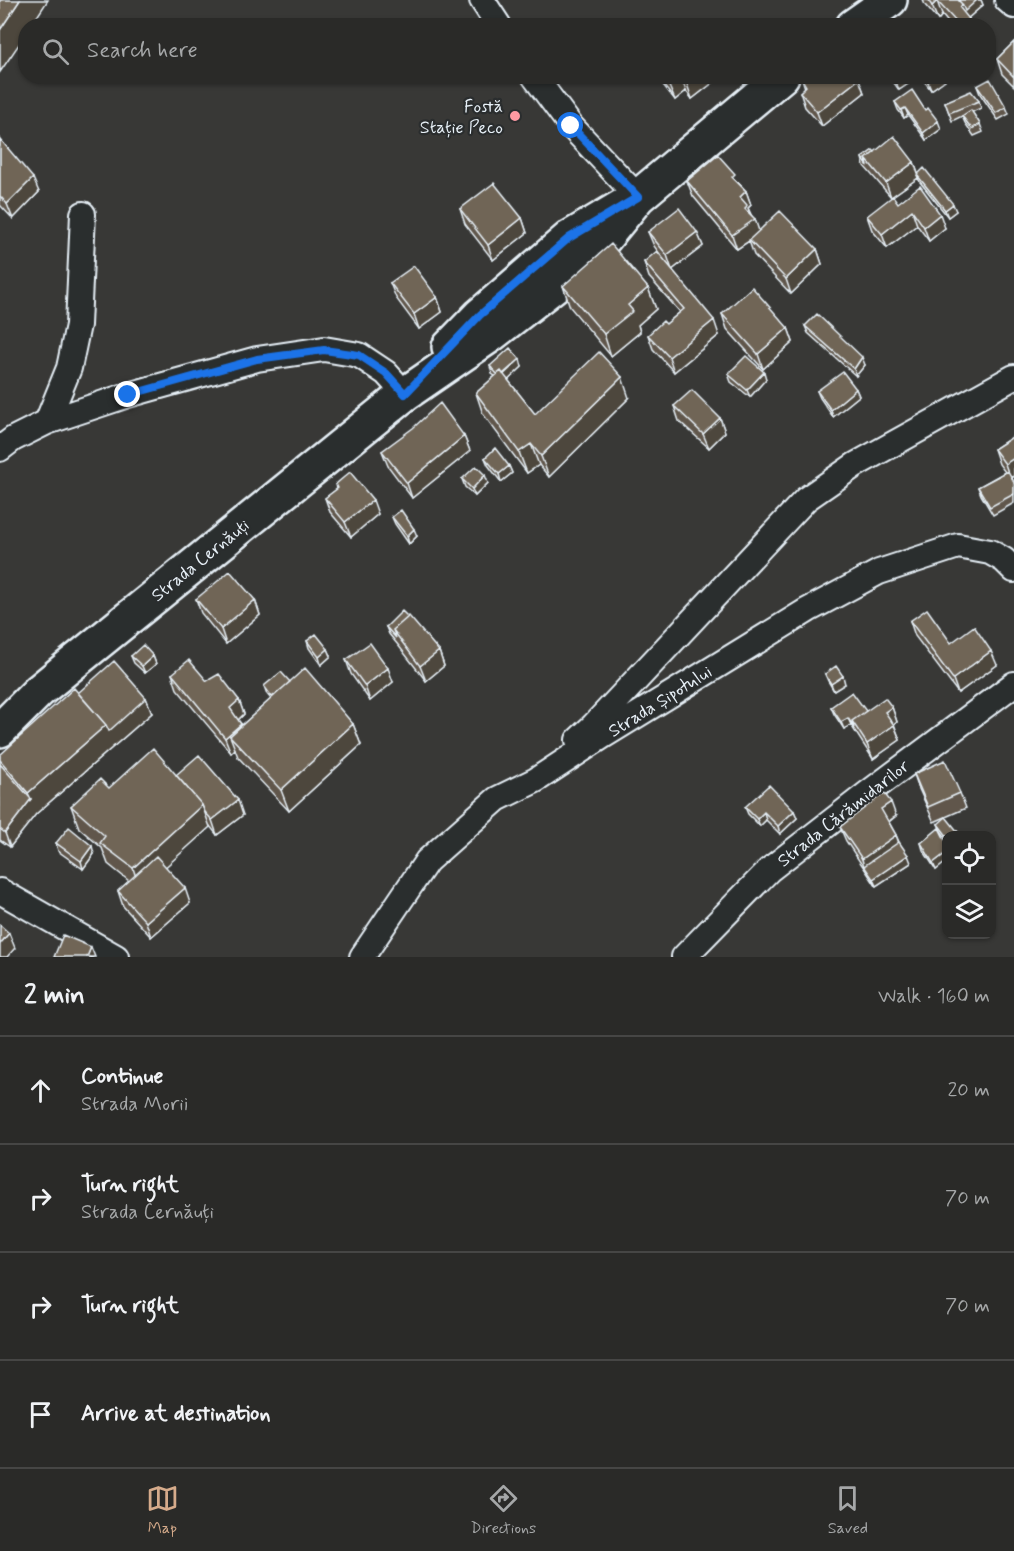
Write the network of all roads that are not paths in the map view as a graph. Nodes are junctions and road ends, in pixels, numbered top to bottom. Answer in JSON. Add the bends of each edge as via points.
{"nodes":[{"id":1,"x":482,"y":0,"type":"edge"},
{"id":2,"x":849,"y":0,"type":"edge"},
{"id":3,"x":890,"y":0,"type":"edge"},
{"id":4,"x":1007,"y":0,"type":"edge"},
{"id":5,"x":1014,"y":6,"type":"edge"},
{"id":6,"x":494,"y":18,"type":"edge"},
{"id":7,"x":835,"y":18,"type":"edge"},
{"id":8,"x":864,"y":18,"type":"edge"},
{"id":9,"x":540,"y":84,"type":"edge"},
{"id":10,"x":772,"y":84,"type":"edge"},
{"id":11,"x":638,"y":197,"type":"junction"},
{"id":12,"x":83,"y":214,"type":"dead end"},
{"id":13,"x":1014,"y":377,"type":"edge"},
{"id":14,"x":405,"y":394,"type":"junction"},
{"id":15,"x":47,"y":422,"type":"junction"},
{"id":16,"x":0,"y":449,"type":"edge"},
{"id":17,"x":1014,"y":570,"type":"edge"},
{"id":18,"x":1014,"y":684,"type":"edge"},
{"id":19,"x":0,"y":730,"type":"edge"},
{"id":20,"x":536,"y":780,"type":"junction"},
{"id":21,"x":0,"y":891,"type":"edge"},
{"id":22,"x":116,"y":957,"type":"edge"},
{"id":23,"x":362,"y":957,"type":"edge"},
{"id":24,"x":684,"y":957,"type":"edge"}],
"edges":[{"from":1,"to":6,"type":"street"},
{"from":2,"to":7,"type":"street"},
{"from":3,"to":8,"type":"street"},
{"from":4,"to":5,"type":"street"},
{"from":9,"to":11,"type":"street","via":[[571,126]]},
{"from":10,"to":11,"type":"street","name":"Strada Cernăuți"},
{"from":11,"to":14,"type":"street","name":"Strada Cernăuți","via":[[587,260],[492,335]]},
{"from":12,"to":15,"type":"street","via":[[78,325],[69,368]]},
{"from":13,"to":20,"type":"street","via":[[855,465],[806,499],[593,726]]},
{"from":14,"to":15,"type":"street","via":[[386,373],[359,355],[324,350],[257,359]]},
{"from":14,"to":19,"type":"street","name":"Strada Cernăuți","via":[[70,665]]},
{"from":15,"to":16,"type":"street"},
{"from":17,"to":20,"type":"street","name":"Strada Șipotului","via":[[990,552],[958,546],[879,572],[808,610]]},
{"from":18,"to":24,"type":"street","name":"Strada Cărămidarilor","via":[[769,870]]},
{"from":20,"to":23,"type":"street","name":"Strada Șipotului","via":[[497,799],[428,861]]},
{"from":21,"to":22,"type":"street"}]}
